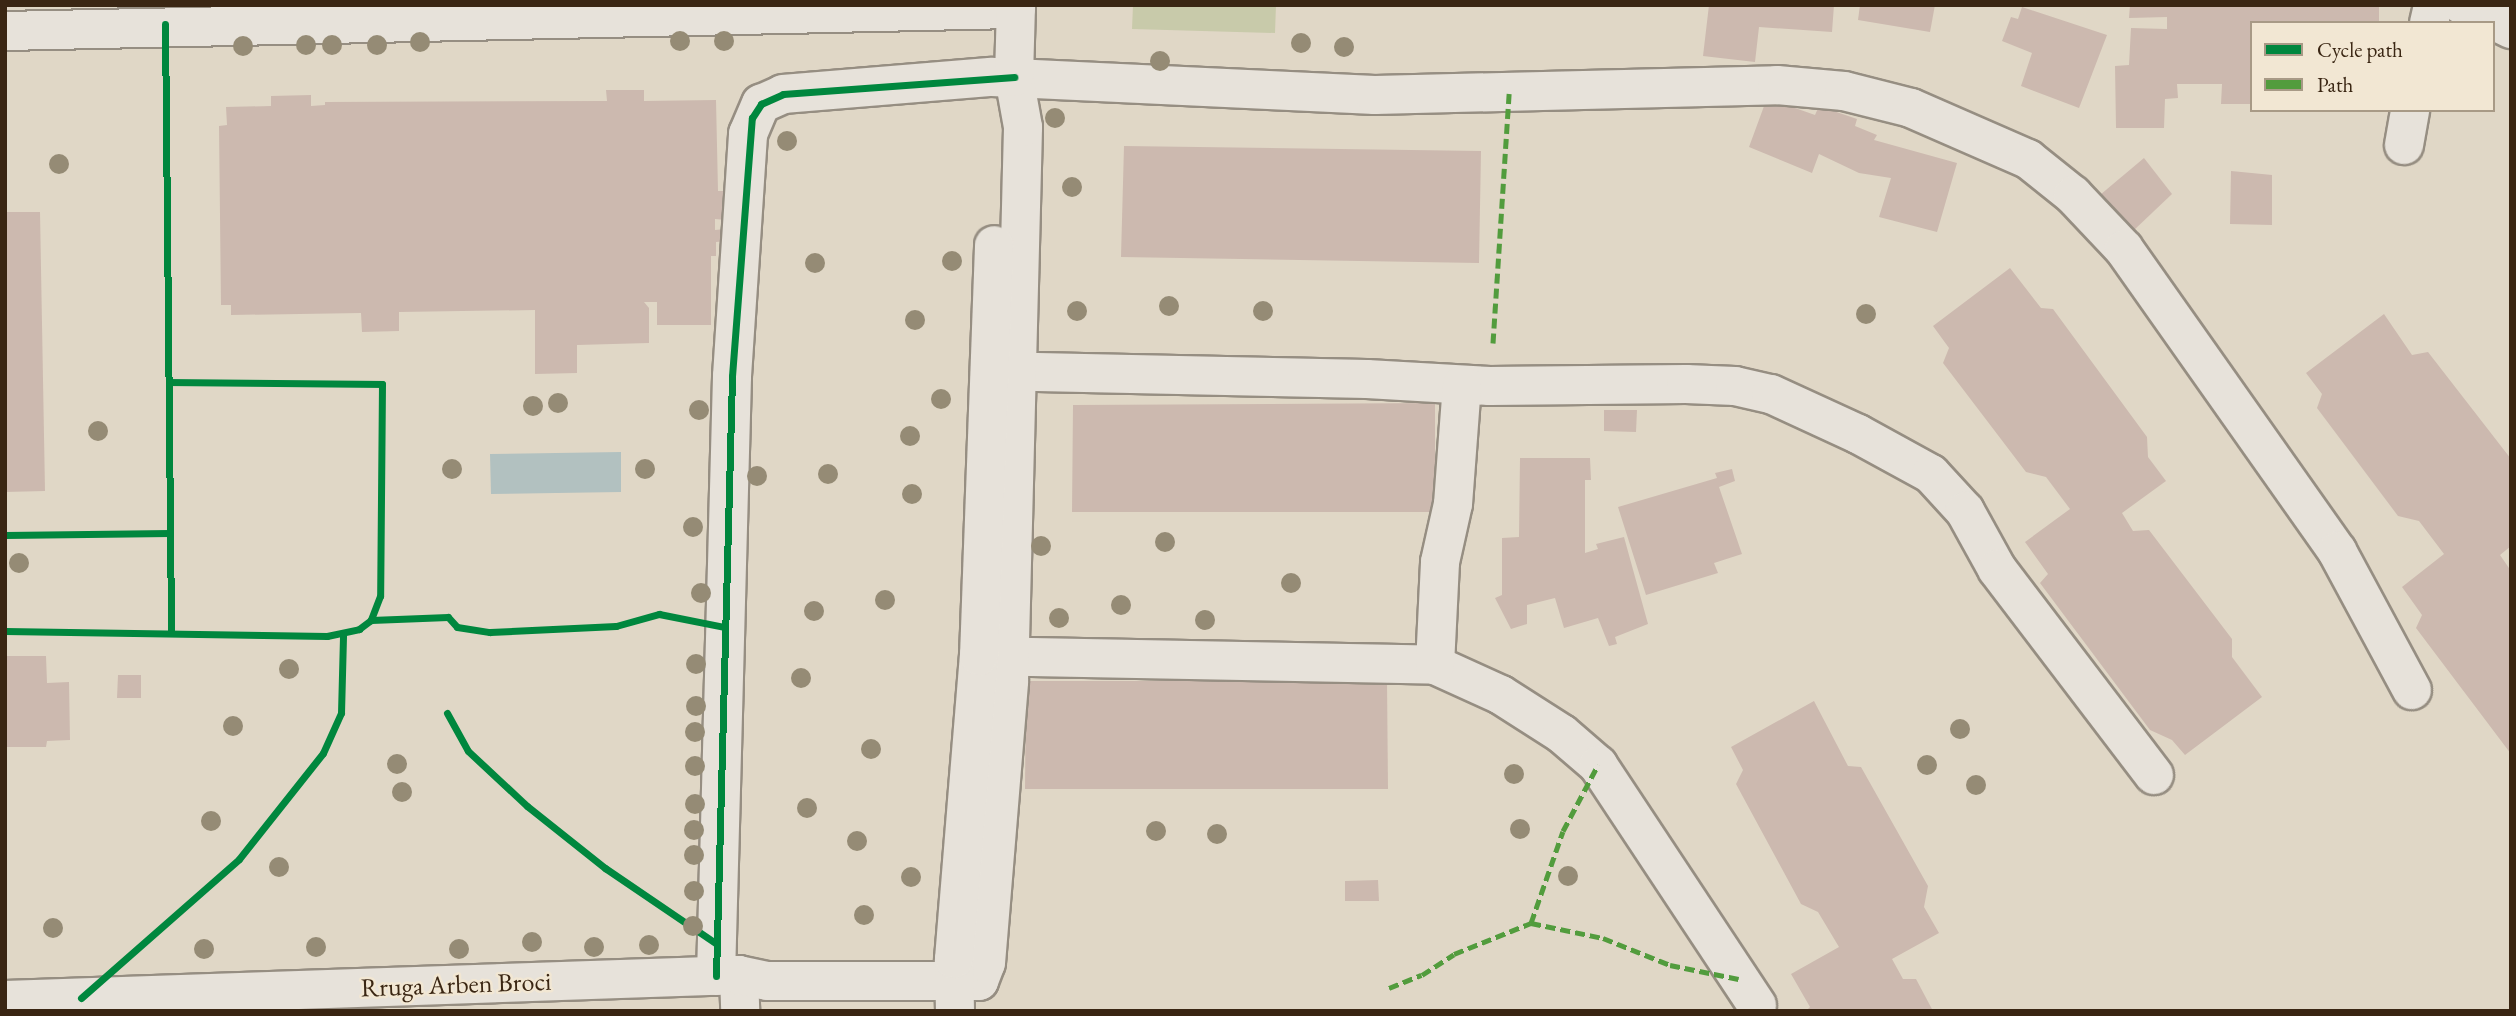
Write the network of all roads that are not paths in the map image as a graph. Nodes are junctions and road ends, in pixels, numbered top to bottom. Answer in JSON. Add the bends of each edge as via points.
{"nodes":[{"id":1,"x":2462,"y":5,"type":"edge"},
{"id":2,"x":1016,"y":7,"type":"edge"},
{"id":3,"x":2495,"y":21,"type":"edge"},
{"id":4,"x":2495,"y":21,"type":"edge"},
{"id":5,"x":2511,"y":29,"type":"edge"},
{"id":6,"x":5,"y":31,"type":"edge"},
{"id":7,"x":1014,"y":77,"type":"junction"},
{"id":8,"x":1004,"y":372,"type":"junction"},
{"id":9,"x":1462,"y":385,"type":"junction"},
{"id":10,"x":994,"y":656,"type":"junction"},
{"id":11,"x":1435,"y":665,"type":"junction"},
{"id":12,"x":2412,"y":690,"type":"dead end"},
{"id":13,"x":2154,"y":775,"type":"dead end"},
{"id":14,"x":963,"y":979,"type":"edge"},
{"id":15,"x":732,"y":987,"type":"edge"},
{"id":16,"x":5,"y":1000,"type":"edge"},
{"id":17,"x":1757,"y":1004,"type":"dead end"}],
"edges":[{"from":1,"to":3,"type":"street"},
{"from":2,"to":6,"type":"street"},
{"from":2,"to":7,"type":"street"},
{"from":4,"to":5,"type":"street"},
{"from":7,"to":8,"type":"street","via":[[1023,127]]},
{"from":7,"to":12,"type":"street","via":[[1376,95],[1800,86],[1878,99],[1982,136],[2058,181],[2149,280],[2337,551]]},
{"from":7,"to":15,"type":"street","via":[[783,94],[761,104],[751,118],[732,376]]},
{"from":8,"to":9,"type":"street"},
{"from":8,"to":10,"type":"street"},
{"from":9,"to":11,"type":"street","via":[[1452,504],[1440,562]]},
{"from":9,"to":13,"type":"street","via":[[1735,386],[1790,402],[1907,459],[1931,474],[1965,511],[1997,569]]},
{"from":10,"to":11,"type":"street"},
{"from":10,"to":14,"type":"street"},
{"from":11,"to":17,"type":"street","via":[[1501,695],[1562,734],[1598,765]]},
{"from":14,"to":15,"type":"street","name":"Rruga Arben Broci","via":[[767,981]]},
{"from":15,"to":16,"type":"street","name":"Rruga Arben Broci"}]}
